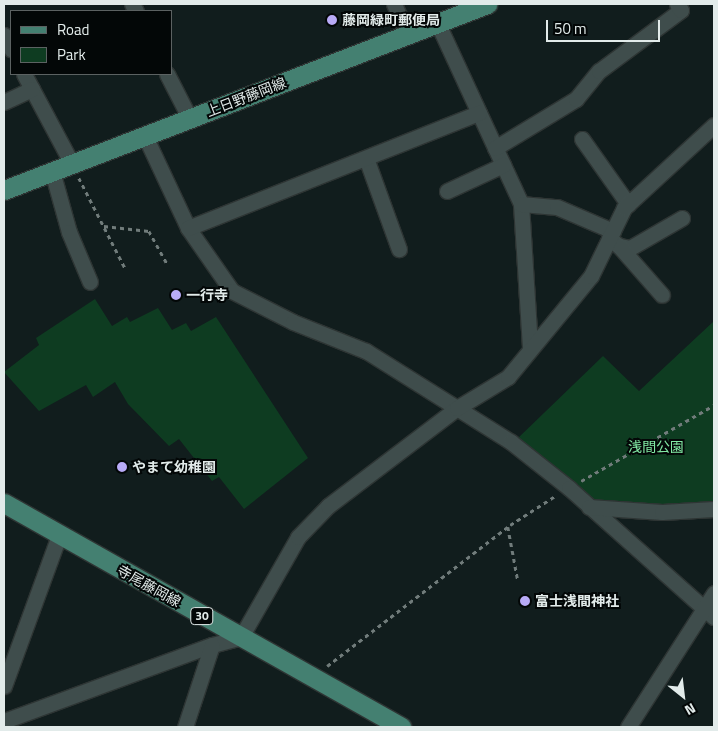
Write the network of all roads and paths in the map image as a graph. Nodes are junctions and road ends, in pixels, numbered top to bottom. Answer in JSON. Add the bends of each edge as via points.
{"nodes":[{"id":1,"x":394,"y":4,"type":"edge"},
{"id":2,"x":487,"y":4,"type":"edge"},
{"id":3,"x":677,"y":4,"type":"edge"},
{"id":4,"x":438,"y":24,"type":"junction"},
{"id":5,"x":4,"y":35,"type":"edge"},
{"id":6,"x":408,"y":35,"type":"junction"},
{"id":7,"x":10,"y":48,"type":"edge"},
{"id":8,"x":25,"y":75,"type":"edge"},
{"id":9,"x":168,"y":75,"type":"edge"},
{"id":10,"x":32,"y":89,"type":"junction"},
{"id":11,"x":4,"y":102,"type":"edge"},
{"id":12,"x":479,"y":113,"type":"junction"},
{"id":13,"x":190,"y":119,"type":"junction"},
{"id":14,"x":714,"y":125,"type":"edge"},
{"id":15,"x":145,"y":136,"type":"junction"},
{"id":16,"x":582,"y":139,"type":"dead end"},
{"id":17,"x":495,"y":148,"type":"junction"},
{"id":18,"x":366,"y":158,"type":"junction"},
{"id":19,"x":72,"y":164,"type":"junction"},
{"id":20,"x":503,"y":166,"type":"junction"},
{"id":21,"x":52,"y":172,"type":"junction"},
{"id":22,"x":4,"y":190,"type":"edge"},
{"id":23,"x":447,"y":191,"type":"dead end"},
{"id":24,"x":521,"y":204,"type":"junction"},
{"id":25,"x":628,"y":204,"type":"junction"},
{"id":26,"x":682,"y":218,"type":"dead end"},
{"id":27,"x":104,"y":226,"type":"junction"},
{"id":28,"x":188,"y":228,"type":"junction"},
{"id":29,"x":614,"y":238,"type":"junction"},
{"id":30,"x":399,"y":249,"type":"dead end"},
{"id":31,"x":167,"y":263,"type":"dead end"},
{"id":32,"x":125,"y":268,"type":"dead end"},
{"id":33,"x":90,"y":282,"type":"dead end"},
{"id":34,"x":662,"y":294,"type":"dead end"},
{"id":35,"x":530,"y":348,"type":"junction"},
{"id":36,"x":714,"y":405,"type":"edge"},
{"id":37,"x":456,"y":408,"type":"junction"},
{"id":38,"x":569,"y":488,"type":"junction"},
{"id":39,"x":4,"y":503,"type":"edge"},
{"id":40,"x":589,"y":507,"type":"junction"},
{"id":41,"x":714,"y":508,"type":"edge"},
{"id":42,"x":508,"y":527,"type":"junction"},
{"id":43,"x":60,"y":536,"type":"junction"},
{"id":44,"x":518,"y":581,"type":"dead end"},
{"id":45,"x":714,"y":593,"type":"edge"},
{"id":46,"x":709,"y":613,"type":"edge"},
{"id":47,"x":241,"y":637,"type":"junction"},
{"id":48,"x":212,"y":645,"type":"junction"},
{"id":49,"x":312,"y":677,"type":"junction"},
{"id":50,"x":4,"y":686,"type":"edge"},
{"id":51,"x":4,"y":721,"type":"edge"},
{"id":52,"x":185,"y":727,"type":"edge"},
{"id":53,"x":400,"y":727,"type":"edge"},
{"id":54,"x":628,"y":727,"type":"edge"}],
"edges":[{"from":1,"to":6,"type":"street"},
{"from":2,"to":4,"type":"main road","name":"上日野藤岡線"},
{"from":3,"to":17,"type":"street","via":[[680,10],[599,71],[576,99]]},
{"from":4,"to":6,"type":"main road","name":"上日野藤岡線"},
{"from":4,"to":12,"type":"street"},
{"from":5,"to":7,"type":"street"},
{"from":6,"to":13,"type":"main road","name":"上日野藤岡線"},
{"from":8,"to":10,"type":"street"},
{"from":9,"to":13,"type":"street"},
{"from":10,"to":11,"type":"street"},
{"from":10,"to":19,"type":"street"},
{"from":12,"to":17,"type":"street"},
{"from":12,"to":18,"type":"street"},
{"from":13,"to":15,"type":"main road","name":"上日野藤岡線"},
{"from":14,"to":25,"type":"street"},
{"from":15,"to":19,"type":"main road","name":"上日野藤岡線"},
{"from":15,"to":28,"type":"street"},
{"from":16,"to":25,"type":"street"},
{"from":17,"to":20,"type":"street"},
{"from":18,"to":28,"type":"street"},
{"from":18,"to":30,"type":"street"},
{"from":19,"to":21,"type":"main road","name":"上日野藤岡線"},
{"from":19,"to":27,"type":"path"},
{"from":20,"to":23,"type":"street"},
{"from":20,"to":24,"type":"street"},
{"from":21,"to":22,"type":"main road","name":"上日野藤岡線"},
{"from":21,"to":33,"type":"street","via":[[69,232]]},
{"from":24,"to":29,"type":"street","via":[[558,207]]},
{"from":24,"to":35,"type":"street"},
{"from":25,"to":29,"type":"street"},
{"from":26,"to":29,"type":"street","via":[[630,248]]},
{"from":27,"to":31,"type":"path","via":[[149,231]]},
{"from":27,"to":32,"type":"path"},
{"from":28,"to":37,"type":"street","via":[[232,291],[293,322],[366,351]]},
{"from":29,"to":34,"type":"street"},
{"from":29,"to":35,"type":"street","via":[[590,276]]},
{"from":35,"to":37,"type":"street","via":[[508,377]]},
{"from":36,"to":38,"type":"path"},
{"from":37,"to":38,"type":"street","via":[[511,442]]},
{"from":37,"to":47,"type":"street","via":[[328,506],[298,537]]},
{"from":38,"to":40,"type":"street"},
{"from":38,"to":42,"type":"path"},
{"from":39,"to":43,"type":"main road","name":"寺尾藤岡線","number":"30"},
{"from":40,"to":41,"type":"street","via":[[662,512]]},
{"from":40,"to":46,"type":"street"},
{"from":42,"to":44,"type":"path"},
{"from":42,"to":49,"type":"path"},
{"from":43,"to":47,"type":"main road","name":"寺尾藤岡線","number":"30"},
{"from":43,"to":50,"type":"street"},
{"from":45,"to":46,"type":"street"},
{"from":46,"to":54,"type":"street"},
{"from":47,"to":48,"type":"street"},
{"from":47,"to":49,"type":"main road","name":"寺尾藤岡線","number":"30"},
{"from":48,"to":51,"type":"street"},
{"from":48,"to":52,"type":"street"},
{"from":49,"to":53,"type":"main road","name":"寺尾藤岡線","number":"30"}]}
